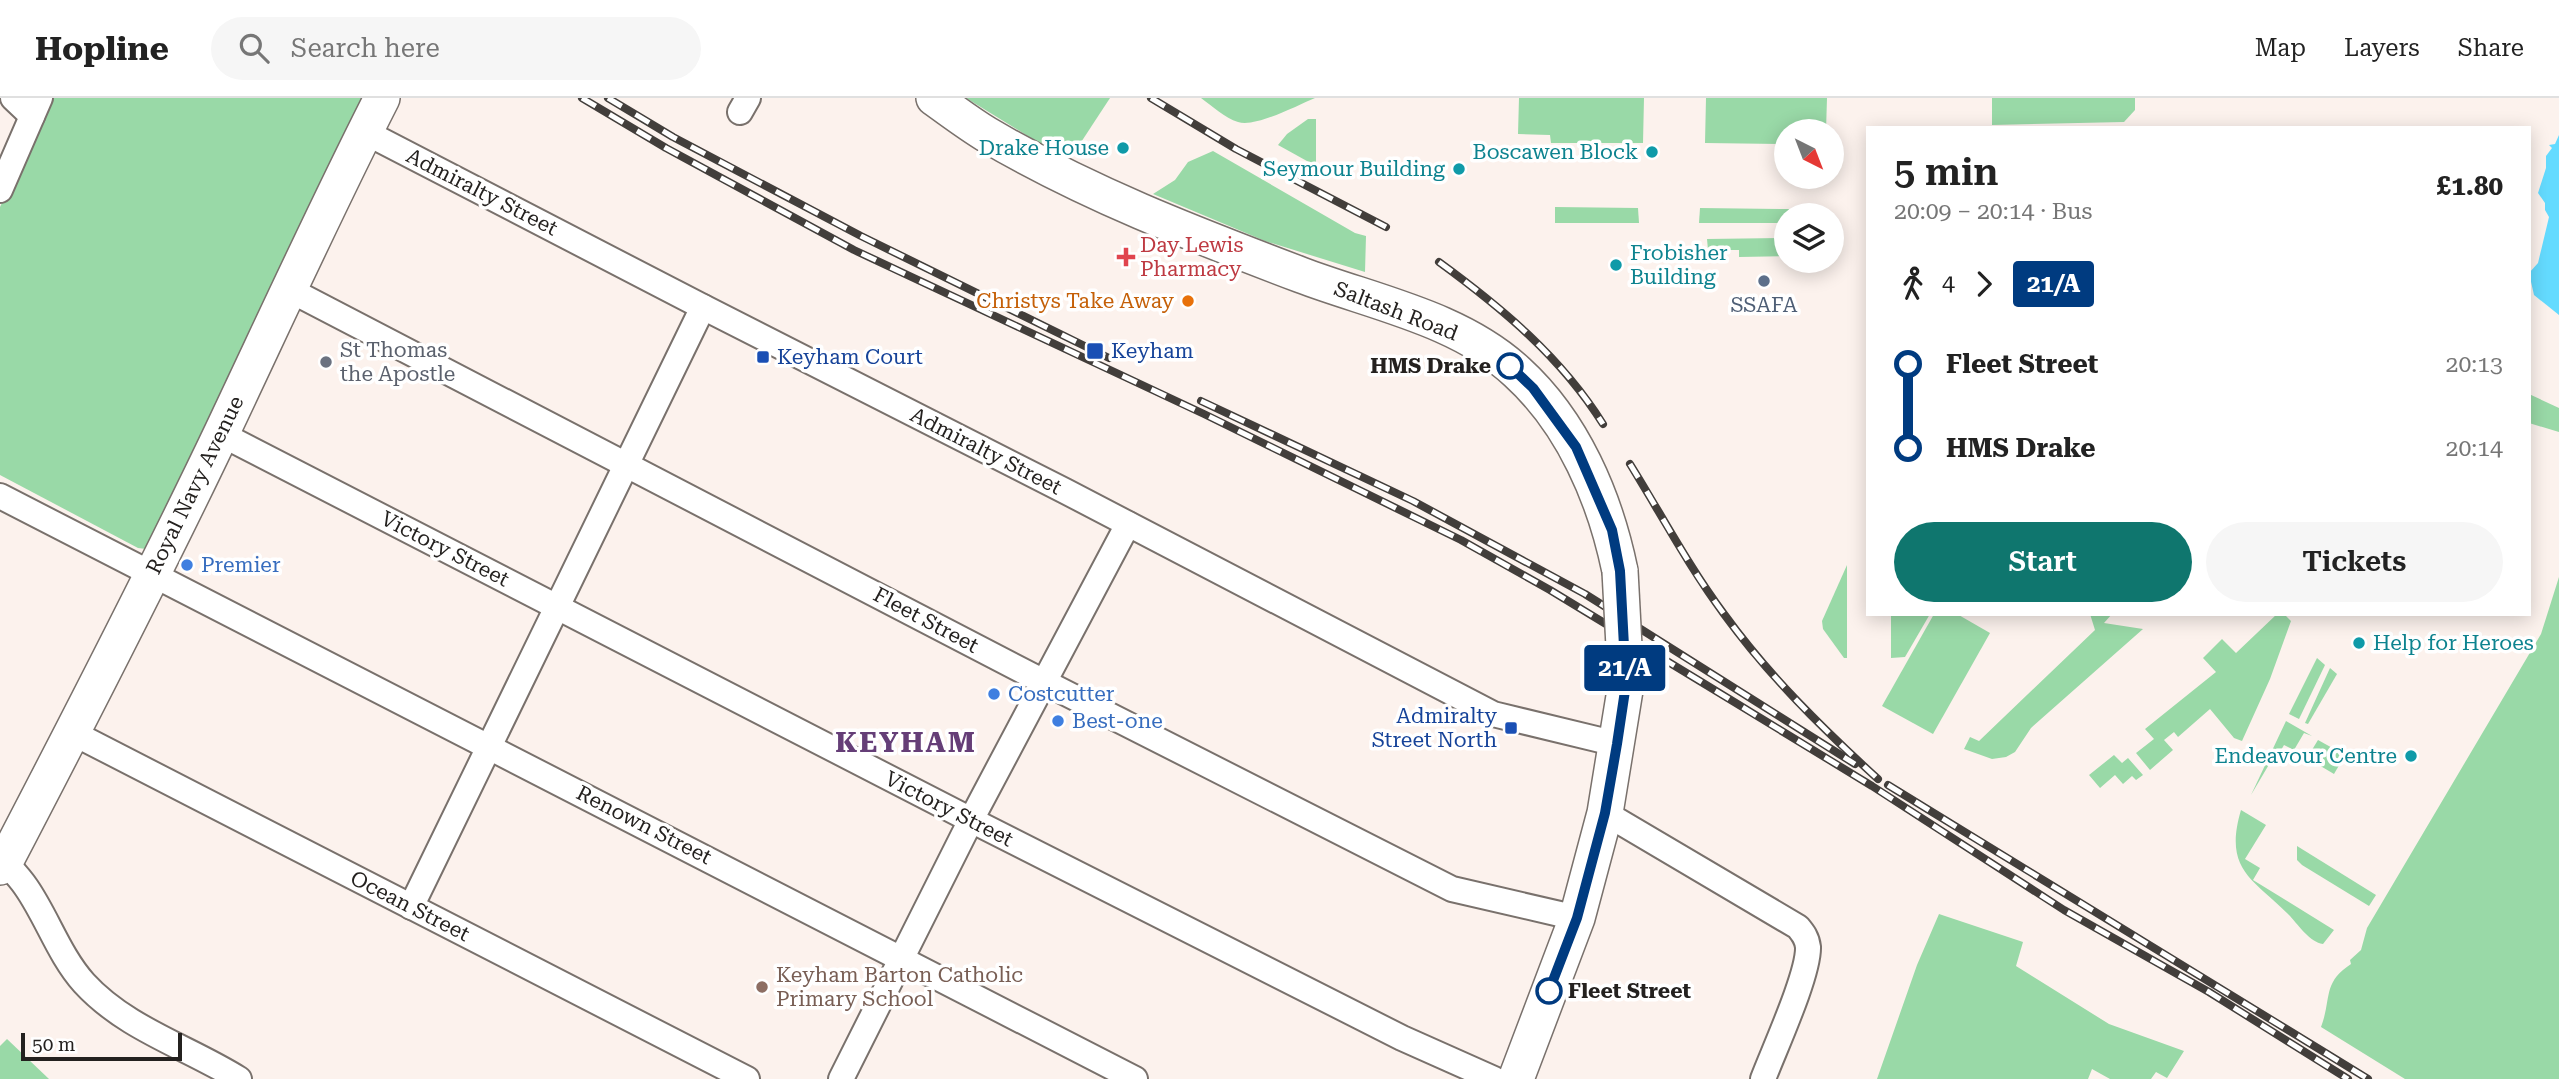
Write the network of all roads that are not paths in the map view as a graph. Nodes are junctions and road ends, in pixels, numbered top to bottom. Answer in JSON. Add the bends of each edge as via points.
{"nodes":[{"id":1,"x":13,"y":98,"type":"edge"},
{"id":2,"x":382,"y":98,"type":"edge"},
{"id":3,"x":934,"y":98,"type":"edge"},
{"id":4,"x":36,"y":107,"type":"edge"},
{"id":5,"x":365,"y":132,"type":"junction"},
{"id":6,"x":0,"y":190,"type":"edge"},
{"id":7,"x":288,"y":289,"type":"junction"},
{"id":8,"x":703,"y":307,"type":"junction"},
{"id":9,"x":220,"y":435,"type":"junction"},
{"id":10,"x":627,"y":464,"type":"junction"},
{"id":11,"x":0,"y":496,"type":"edge"},
{"id":12,"x":1128,"y":524,"type":"junction"},
{"id":13,"x":151,"y":573,"type":"junction"},
{"id":14,"x":558,"y":607,"type":"junction"},
{"id":15,"x":1044,"y":682,"type":"junction"},
{"id":16,"x":73,"y":733,"type":"junction"},
{"id":17,"x":1617,"y":744,"type":"junction"},
{"id":18,"x":490,"y":746,"type":"junction"},
{"id":19,"x":1605,"y":813,"type":"junction"},
{"id":20,"x":971,"y":820,"type":"junction"},
{"id":21,"x":2,"y":865,"type":"edge"},
{"id":22,"x":411,"y":907,"type":"junction"},
{"id":23,"x":1577,"y":918,"type":"junction"},
{"id":24,"x":902,"y":959,"type":"junction"},
{"id":25,"x":239,"y":1079,"type":"edge"},
{"id":26,"x":747,"y":1079,"type":"edge"},
{"id":27,"x":841,"y":1079,"type":"edge"},
{"id":28,"x":1135,"y":1079,"type":"edge"},
{"id":29,"x":1494,"y":1079,"type":"edge"},
{"id":30,"x":1516,"y":1079,"type":"edge"},
{"id":31,"x":1763,"y":1079,"type":"edge"}],
"edges":[{"from":1,"to":4,"type":"street"},
{"from":2,"to":5,"type":"main road","name":"Royal Navy Avenue"},
{"from":3,"to":17,"type":"main road","name":"Saltash Road","bridge":true,"via":[[985,133],[1078,184],[1199,236],[1452,331],[1496,355],[1533,388],[1576,447],[1612,530],[1620,571],[1626,684]]},
{"from":4,"to":6,"type":"street"},
{"from":5,"to":7,"type":"main road","name":"Royal Navy Avenue"},
{"from":5,"to":8,"type":"street","name":"Admiralty Street"},
{"from":7,"to":9,"type":"main road","name":"Royal Navy Avenue"},
{"from":7,"to":10,"type":"street","name":"Fleet Street"},
{"from":8,"to":10,"type":"street"},
{"from":8,"to":12,"type":"street","name":"Admiralty Street"},
{"from":9,"to":13,"type":"main road","name":"Royal Navy Avenue"},
{"from":9,"to":14,"type":"street","name":"Victory Street"},
{"from":10,"to":14,"type":"street"},
{"from":10,"to":15,"type":"street","name":"Fleet Street"},
{"from":11,"to":13,"type":"street","name":"Renown Street"},
{"from":12,"to":15,"type":"street"},
{"from":12,"to":17,"type":"street","name":"Admiralty Street","via":[[1493,714]]},
{"from":13,"to":16,"type":"main road","name":"Royal Navy Avenue"},
{"from":13,"to":18,"type":"street","name":"Renown Street"},
{"from":14,"to":18,"type":"street"},
{"from":14,"to":20,"type":"street","name":"Victory Street"},
{"from":15,"to":20,"type":"street"},
{"from":15,"to":23,"type":"street","name":"Fleet Street","via":[[1452,889]]},
{"from":16,"to":21,"type":"main road","name":"Royal Navy Avenue"},
{"from":16,"to":22,"type":"street","name":"Ocean Street"},
{"from":17,"to":19,"type":"main road","name":"Saltash Road"},
{"from":18,"to":22,"type":"street"},
{"from":18,"to":24,"type":"street","name":"Renown Street"},
{"from":19,"to":23,"type":"main road","name":"Saltash Road"},
{"from":19,"to":31,"type":"street","via":[[1798,927],[1805,936],[1808,948],[1802,976]]},
{"from":20,"to":24,"type":"street"},
{"from":20,"to":29,"type":"street","name":"Victory Street","via":[[1402,1038]]},
{"from":21,"to":25,"type":"street","via":[[26,886],[84,983],[118,1012]]},
{"from":22,"to":26,"type":"street","name":"Ocean Street"},
{"from":23,"to":30,"type":"main road","name":"Saltash Road"},
{"from":24,"to":27,"type":"street"},
{"from":24,"to":28,"type":"street","name":"Renown Street"}]}
